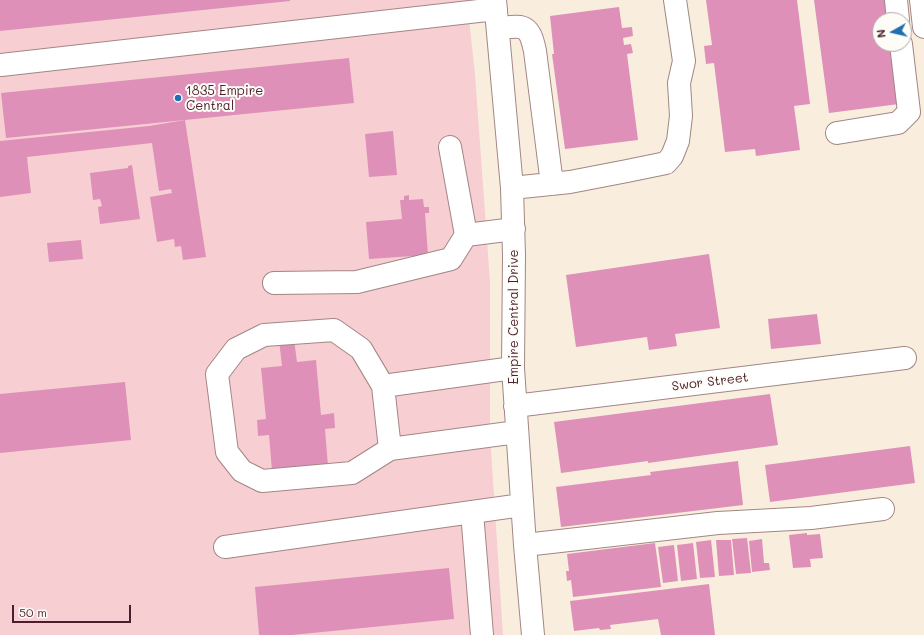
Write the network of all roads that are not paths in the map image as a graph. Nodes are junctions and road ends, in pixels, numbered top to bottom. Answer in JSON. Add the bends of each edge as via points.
{"nodes":[{"id":1,"x":675,"y":0,"type":"edge"},
{"id":2,"x":896,"y":0,"type":"edge"},
{"id":3,"x":921,"y":0,"type":"edge"},
{"id":4,"x":496,"y":12,"type":"edge"},
{"id":5,"x":897,"y":12,"type":"edge"},
{"id":6,"x":924,"y":27,"type":"edge"},
{"id":7,"x":902,"y":52,"type":"edge"},
{"id":8,"x":1,"y":65,"type":"edge"},
{"id":9,"x":837,"y":133,"type":"dead end"},
{"id":10,"x":450,"y":147,"type":"dead end"},
{"id":11,"x":552,"y":184,"type":"junction"},
{"id":12,"x":512,"y":188,"type":"junction"},
{"id":13,"x":514,"y":229,"type":"junction"},
{"id":14,"x":466,"y":235,"type":"junction"},
{"id":15,"x":274,"y":284,"type":"dead end"},
{"id":16,"x":905,"y":358,"type":"dead end"},
{"id":17,"x":513,"y":368,"type":"junction"},
{"id":18,"x":383,"y":386,"type":"junction"},
{"id":19,"x":515,"y":406,"type":"junction"},
{"id":20,"x":517,"y":432,"type":"junction"},
{"id":21,"x":390,"y":449,"type":"junction"},
{"id":22,"x":522,"y":505,"type":"junction"},
{"id":23,"x":883,"y":509,"type":"dead end"},
{"id":24,"x":472,"y":512,"type":"junction"},
{"id":25,"x":525,"y":545,"type":"junction"},
{"id":26,"x":225,"y":547,"type":"dead end"},
{"id":27,"x":482,"y":635,"type":"edge"},
{"id":28,"x":533,"y":635,"type":"edge"}],
"edges":[{"from":1,"to":11,"type":"street","via":[[684,61],[679,83],[681,116],[678,141],[672,156],[666,162]]},
{"from":2,"to":5,"type":"street"},
{"from":3,"to":6,"type":"street"},
{"from":4,"to":8,"type":"street"},
{"from":4,"to":11,"type":"street","via":[[526,28],[532,35]]},
{"from":4,"to":12,"type":"street","name":"Empire Central Drive"},
{"from":7,"to":9,"type":"street","via":[[909,112],[898,123]]},
{"from":10,"to":14,"type":"street"},
{"from":11,"to":12,"type":"street"},
{"from":12,"to":13,"type":"street","name":"Empire Central Drive"},
{"from":13,"to":14,"type":"street"},
{"from":13,"to":17,"type":"street","name":"Empire Central Drive"},
{"from":14,"to":15,"type":"street","via":[[451,259],[357,282]]},
{"from":16,"to":19,"type":"street","name":"Swor Street"},
{"from":17,"to":18,"type":"street"},
{"from":17,"to":19,"type":"street","name":"Empire Central Drive"},
{"from":18,"to":21,"type":"street"},
{"from":18,"to":21,"type":"street","via":[[361,349],[334,330],[264,336],[236,349],[217,374],[227,452],[242,471],[262,481],[352,473]]},
{"from":19,"to":20,"type":"street","name":"Empire Central Drive"},
{"from":20,"to":21,"type":"street"},
{"from":20,"to":22,"type":"street","name":"Empire Central Drive"},
{"from":22,"to":24,"type":"street"},
{"from":22,"to":25,"type":"street","name":"Empire Central Drive"},
{"from":23,"to":25,"type":"street","via":[[811,518],[718,523]]},
{"from":24,"to":26,"type":"street"},
{"from":24,"to":27,"type":"street"},
{"from":25,"to":28,"type":"street","name":"Empire Central Drive"}]}
